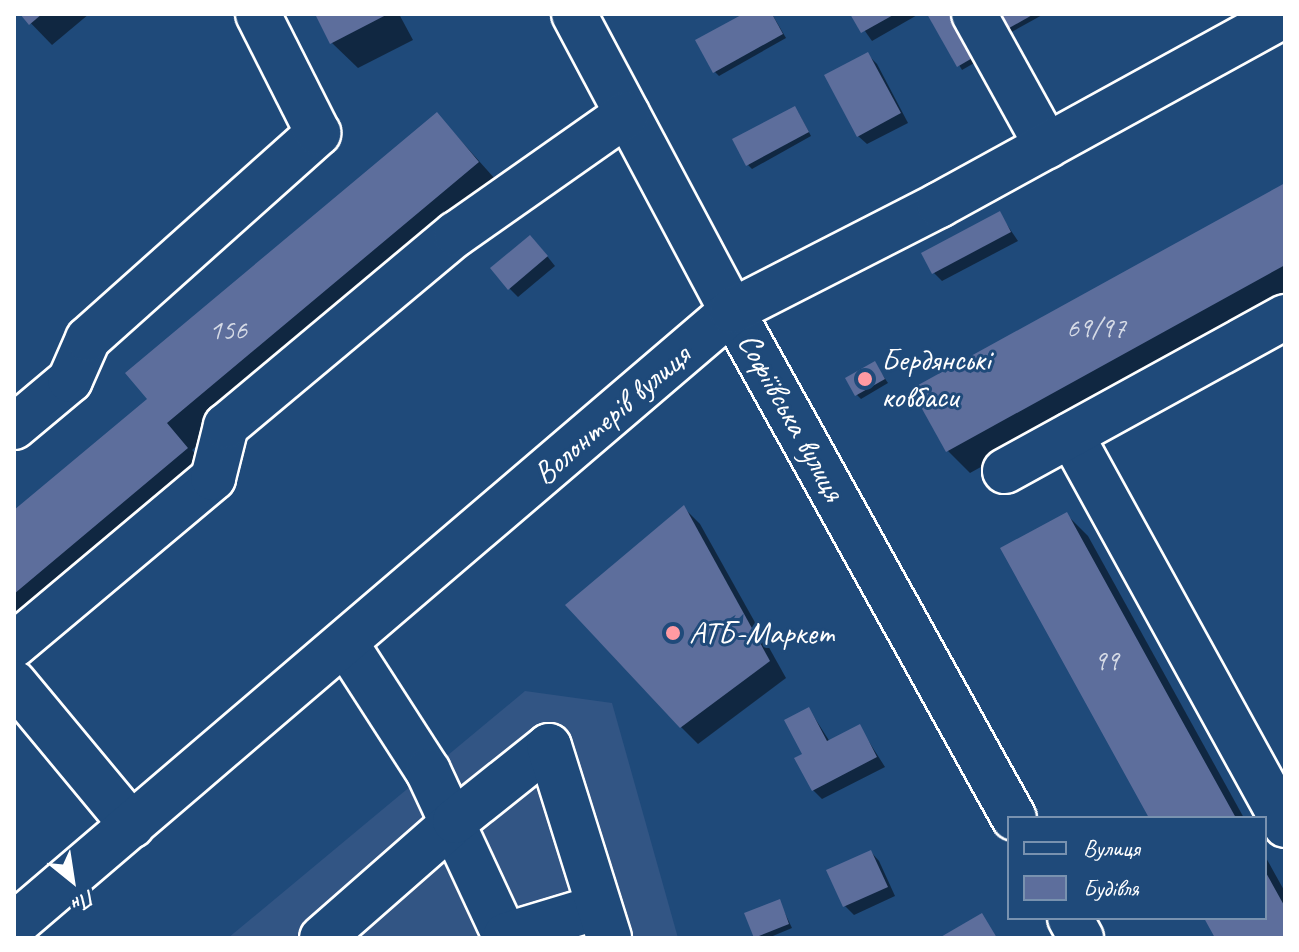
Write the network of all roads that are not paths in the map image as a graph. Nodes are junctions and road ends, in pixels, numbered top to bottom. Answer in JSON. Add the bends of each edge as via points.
{"nodes":[{"id":1,"x":258,"y":14,"type":"edge"},
{"id":2,"x":574,"y":14,"type":"edge"},
{"id":3,"x":974,"y":14,"type":"edge"},
{"id":4,"x":1275,"y":17,"type":"edge"},
{"id":5,"x":627,"y":114,"type":"junction"},
{"id":6,"x":1047,"y":146,"type":"junction"},
{"id":7,"x":732,"y":311,"type":"junction"},
{"id":8,"x":1285,"y":317,"type":"edge"},
{"id":9,"x":14,"y":427,"type":"edge"},
{"id":10,"x":1071,"y":435,"type":"junction"},
{"id":11,"x":1005,"y":471,"type":"dead end"},
{"id":12,"x":346,"y":644,"type":"junction"},
{"id":13,"x":14,"y":645,"type":"edge"},
{"id":14,"x":14,"y":683,"type":"edge"},
{"id":15,"x":1013,"y":816,"type":"edge"},
{"id":16,"x":455,"y":821,"type":"junction"},
{"id":17,"x":132,"y":825,"type":"junction"},
{"id":18,"x":1285,"y":825,"type":"edge"},
{"id":19,"x":1071,"y":920,"type":"edge"},
{"id":20,"x":604,"y":922,"type":"edge"},
{"id":21,"x":14,"y":925,"type":"edge"},
{"id":22,"x":506,"y":936,"type":"edge"},
{"id":23,"x":322,"y":938,"type":"edge"},
{"id":24,"x":1081,"y":938,"type":"edge"}],
"edges":[{"from":1,"to":9,"type":"street","via":[[318,133],[88,339],[70,380]]},
{"from":2,"to":5,"type":"street","name":"Софіївська вулиця"},
{"from":3,"to":6,"type":"street"},
{"from":4,"to":6,"type":"street","name":"Волонтерів вулиця"},
{"from":5,"to":7,"type":"street","name":"Софіївська вулиця"},
{"from":5,"to":13,"type":"street","via":[[456,234],[226,426],[213,478]]},
{"from":6,"to":7,"type":"street","name":"Волонтерів вулиця"},
{"from":7,"to":12,"type":"street","name":"Волонтерів вулиця"},
{"from":7,"to":15,"type":"street","name":"Софіївська вулиця"},
{"from":8,"to":10,"type":"street"},
{"from":10,"to":11,"type":"street"},
{"from":10,"to":18,"type":"street"},
{"from":12,"to":16,"type":"street"},
{"from":12,"to":17,"type":"street","name":"Волонтерів вулиця"},
{"from":14,"to":17,"type":"street"},
{"from":16,"to":20,"type":"street","via":[[549,746]]},
{"from":16,"to":22,"type":"street"},
{"from":16,"to":23,"type":"street"},
{"from":17,"to":21,"type":"street","name":"Волонтерів вулиця"},
{"from":19,"to":24,"type":"street"},
{"from":20,"to":22,"type":"street"}]}
